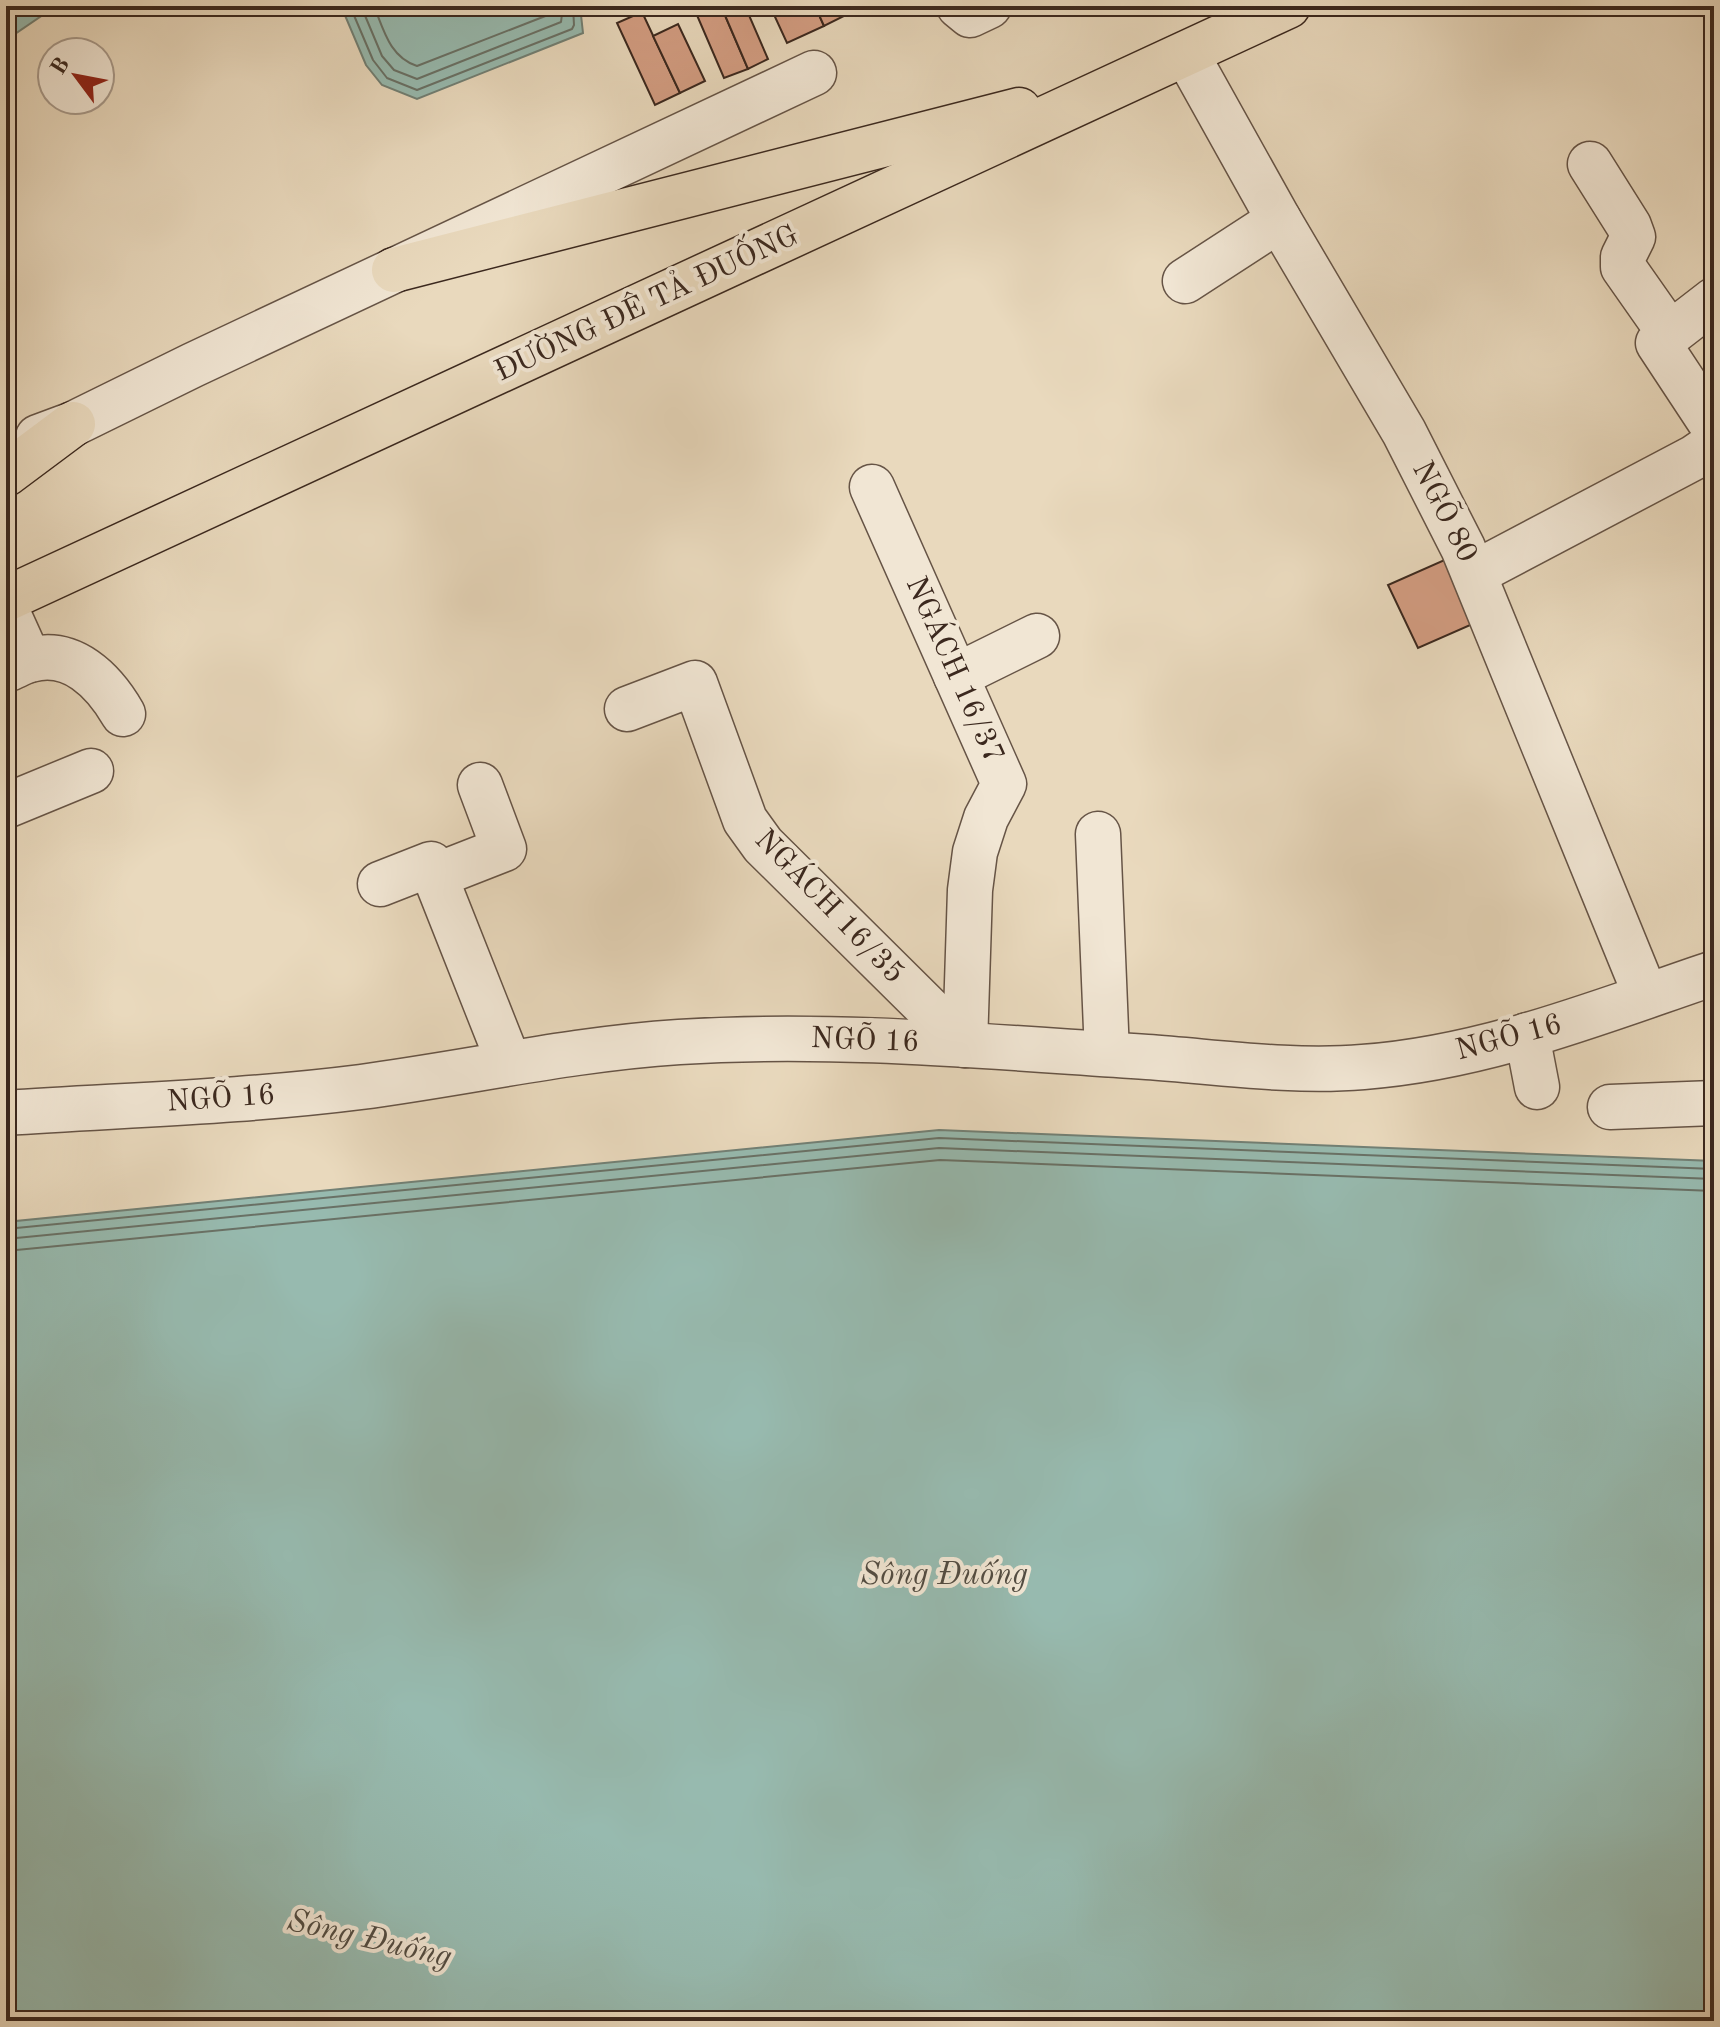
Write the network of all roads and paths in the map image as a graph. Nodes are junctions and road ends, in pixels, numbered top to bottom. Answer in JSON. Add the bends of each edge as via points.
{"nodes":[{"id":1,"x":1288,"y":6,"type":"edge"},
{"id":2,"x":1187,"y":55,"type":"junction"},
{"id":3,"x":814,"y":73,"type":"dead end"},
{"id":4,"x":1128,"y":82,"type":"junction"},
{"id":5,"x":1590,"y":164,"type":"dead end"},
{"id":6,"x":1279,"y":220,"type":"junction"},
{"id":7,"x":394,"y":270,"type":"junction"},
{"id":8,"x":1185,"y":281,"type":"dead end"},
{"id":9,"x":1714,"y":300,"type":"edge"},
{"id":10,"x":1670,"y":334,"type":"junction"},
{"id":11,"x":73,"y":424,"type":"junction"},
{"id":12,"x":1714,"y":428,"type":"edge"},
{"id":13,"x":1714,"y":444,"type":"edge"},
{"id":14,"x":6,"y":449,"type":"edge"},
{"id":15,"x":6,"y":474,"type":"edge"},
{"id":16,"x":872,"y":487,"type":"dead end"},
{"id":17,"x":1475,"y":573,"type":"junction"},
{"id":18,"x":6,"y":599,"type":"edge"},
{"id":19,"x":6,"y":609,"type":"edge"},
{"id":20,"x":1037,"y":636,"type":"dead end"},
{"id":21,"x":18,"y":665,"type":"edge"},
{"id":22,"x":956,"y":676,"type":"junction"},
{"id":23,"x":627,"y":709,"type":"dead end"},
{"id":24,"x":123,"y":714,"type":"dead end"},
{"id":25,"x":91,"y":771,"type":"dead end"},
{"id":26,"x":480,"y":785,"type":"dead end"},
{"id":27,"x":6,"y":806,"type":"edge"},
{"id":28,"x":1098,"y":834,"type":"dead end"},
{"id":29,"x":435,"y":876,"type":"junction"},
{"id":30,"x":380,"y":884,"type":"dead end"},
{"id":31,"x":1714,"y":973,"type":"edge"},
{"id":32,"x":1646,"y":996,"type":"junction"},
{"id":33,"x":1527,"y":1035,"type":"junction"},
{"id":34,"x":965,"y":1045,"type":"junction"},
{"id":35,"x":1107,"y":1054,"type":"junction"},
{"id":36,"x":509,"y":1063,"type":"junction"},
{"id":37,"x":1537,"y":1087,"type":"dead end"},
{"id":38,"x":1714,"y":1103,"type":"edge"},
{"id":39,"x":1610,"y":1107,"type":"dead end"},
{"id":40,"x":6,"y":1113,"type":"edge"}],
"edges":[{"from":1,"to":2,"type":"main road","name":"ĐƯỜNG ĐÊ TẢ ĐUỐNG"},
{"from":2,"to":4,"type":"main road","name":"ĐƯỜNG ĐÊ TẢ ĐUỐNG"},
{"from":2,"to":6,"type":"street","name":"NGÕ 80"},
{"from":3,"to":7,"type":"street"},
{"from":4,"to":7,"type":"main road"},
{"from":4,"to":18,"type":"main road","name":"ĐƯỜNG ĐÊ TẢ ĐUỐNG"},
{"from":5,"to":10,"type":"street","via":[[1633,237],[1623,257],[1627,276]]},
{"from":6,"to":8,"type":"street"},
{"from":6,"to":17,"type":"street","name":"NGÕ 80","via":[[1404,432]]},
{"from":7,"to":11,"type":"street"},
{"from":9,"to":10,"type":"street"},
{"from":10,"to":12,"type":"street","via":[[1658,343]]},
{"from":11,"to":14,"type":"street"},
{"from":11,"to":15,"type":"main road"},
{"from":13,"to":17,"type":"street"},
{"from":16,"to":22,"type":"street","name":"NGÁCH 16/37"},
{"from":17,"to":32,"type":"street","name":"NGÕ 80"},
{"from":19,"to":21,"type":"street"},
{"from":20,"to":22,"type":"street"},
{"from":21,"to":24,"type":"street","via":[[47,658],[84,668],[100,680]]},
{"from":22,"to":34,"type":"street","name":"NGÁCH 16/37","via":[[1004,784],[975,852]]},
{"from":23,"to":34,"type":"street","name":"NGÁCH 16/35","via":[[695,683],[745,820],[763,845]]},
{"from":25,"to":27,"type":"street"},
{"from":26,"to":29,"type":"street","via":[[504,849]]},
{"from":28,"to":35,"type":"street"},
{"from":29,"to":30,"type":"street","via":[[431,864]]},
{"from":29,"to":36,"type":"street"},
{"from":31,"to":32,"type":"street","name":"NGÕ 16"},
{"from":32,"to":33,"type":"street","name":"NGÕ 16"},
{"from":33,"to":35,"type":"street","name":"NGÕ 16","via":[[1425,1060],[1360,1067]]},
{"from":33,"to":37,"type":"street"},
{"from":34,"to":35,"type":"street","name":"NGÕ 16"},
{"from":34,"to":36,"type":"street","name":"NGÕ 16","via":[[829,1039],[679,1042]]},
{"from":36,"to":40,"type":"street","name":"NGÕ 16","via":[[304,1094]]},
{"from":38,"to":39,"type":"street"}]}
